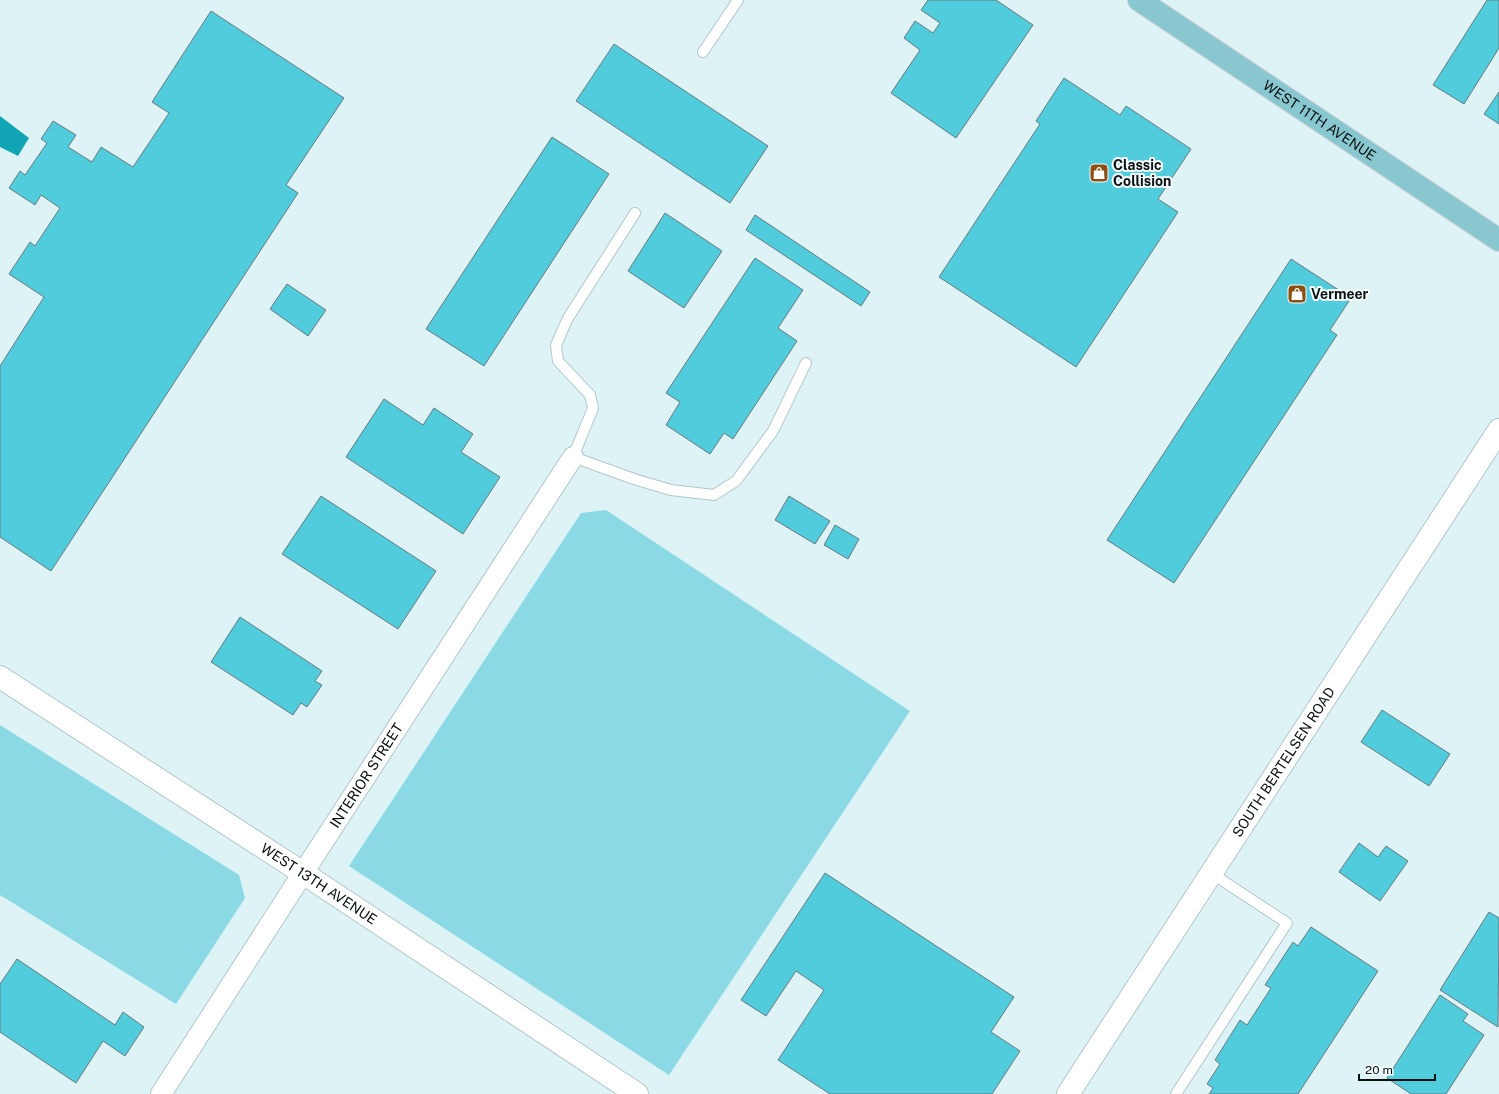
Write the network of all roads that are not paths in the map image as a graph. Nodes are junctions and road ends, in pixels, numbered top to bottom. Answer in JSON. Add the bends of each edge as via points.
{"nodes":[{"id":1,"x":738,"y":0,"type":"edge"},
{"id":2,"x":1139,"y":0,"type":"edge"},
{"id":3,"x":703,"y":52,"type":"dead end"},
{"id":4,"x":635,"y":213,"type":"dead end"},
{"id":5,"x":1499,"y":240,"type":"edge"},
{"id":6,"x":806,"y":363,"type":"dead end"},
{"id":7,"x":1499,"y":430,"type":"edge"},
{"id":8,"x":573,"y":457,"type":"junction"},
{"id":9,"x":0,"y":676,"type":"edge"},
{"id":10,"x":303,"y":873,"type":"junction"},
{"id":11,"x":1211,"y":873,"type":"junction"},
{"id":12,"x":161,"y":1094,"type":"edge"},
{"id":13,"x":637,"y":1094,"type":"edge"},
{"id":14,"x":1068,"y":1094,"type":"edge"},
{"id":15,"x":1176,"y":1094,"type":"edge"}],
"edges":[{"from":1,"to":3,"type":"lane"},
{"from":2,"to":5,"type":"main road","name":"WEST 11TH AVENUE"},
{"from":4,"to":8,"type":"lane","via":[[568,318],[556,345],[558,362],[590,395],[593,408]]},
{"from":6,"to":8,"type":"lane","via":[[774,431],[736,481],[714,495],[671,490]]},
{"from":7,"to":11,"type":"main road","name":"SOUTH BERTELSEN ROAD"},
{"from":8,"to":10,"type":"street","name":"INTERIOR STREET"},
{"from":9,"to":10,"type":"main road","name":"WEST 13TH AVENUE"},
{"from":10,"to":12,"type":"street","name":"INTERIOR STREET"},
{"from":10,"to":13,"type":"main road","name":"WEST 13TH AVENUE"},
{"from":11,"to":14,"type":"main road","name":"SOUTH BERTELSEN ROAD"},
{"from":11,"to":15,"type":"lane","via":[[1288,923]]}]}
